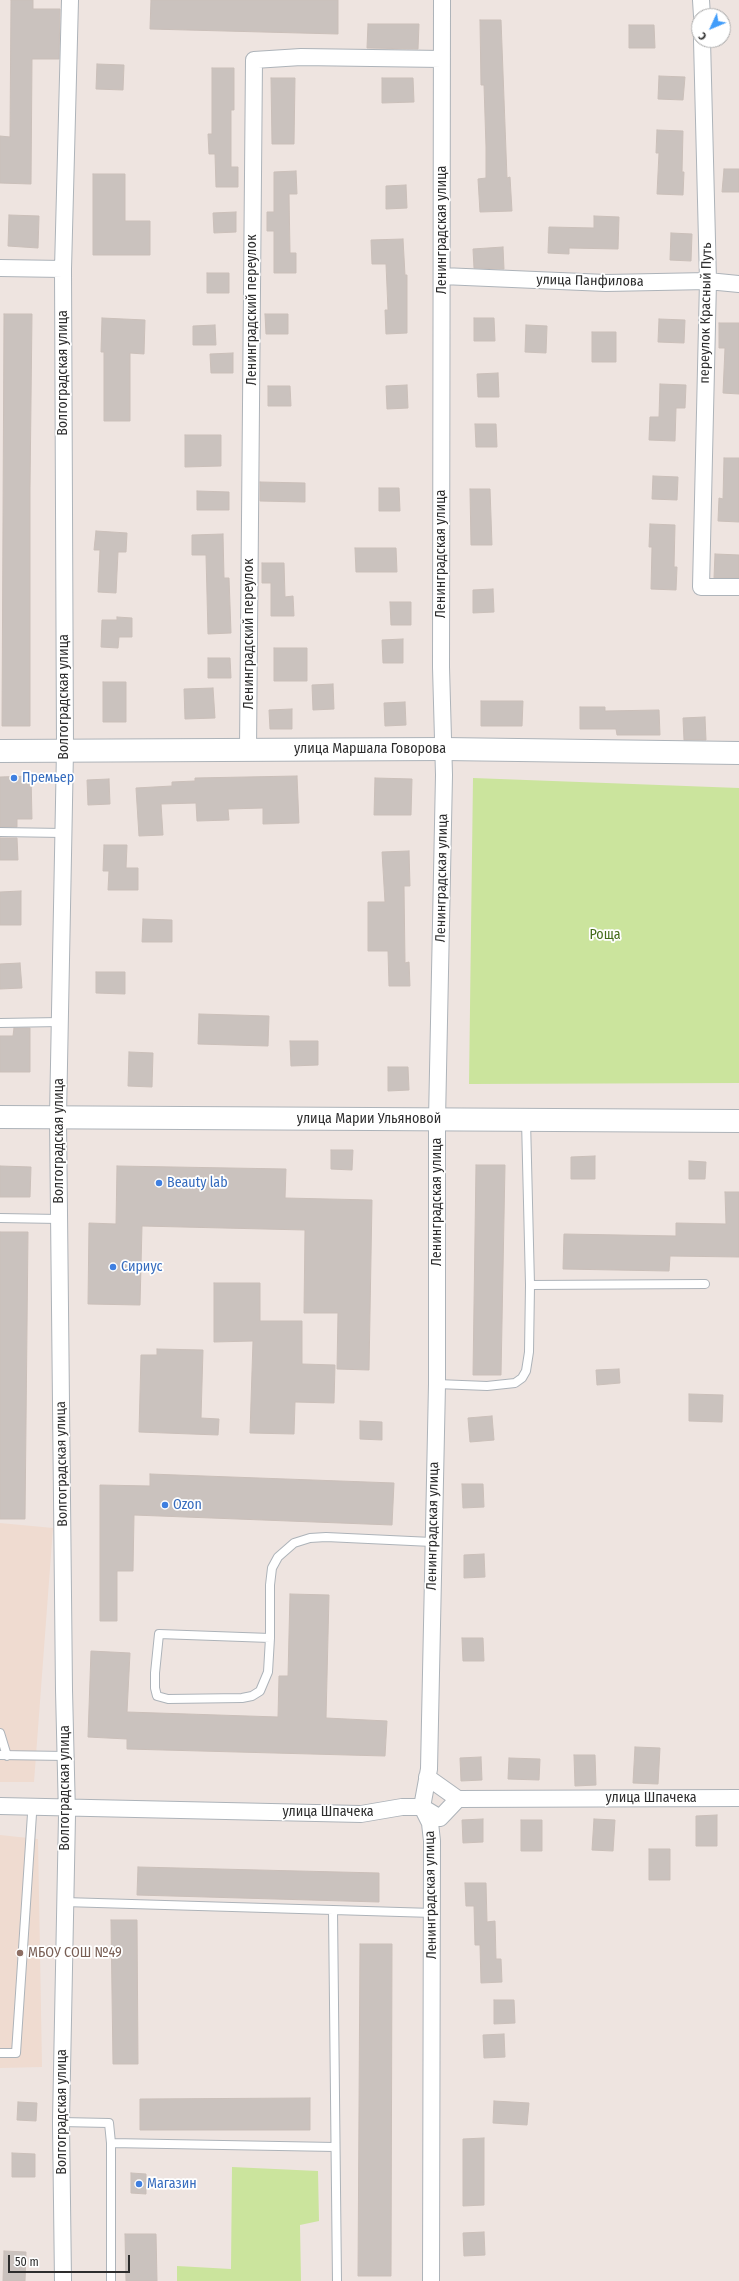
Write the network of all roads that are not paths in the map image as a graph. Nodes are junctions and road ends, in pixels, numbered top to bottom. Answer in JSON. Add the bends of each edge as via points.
{"nodes":[{"id":1,"x":70,"y":0,"type":"edge"},
{"id":2,"x":442,"y":0,"type":"edge"},
{"id":3,"x":702,"y":48,"type":"edge"},
{"id":4,"x":442,"y":59,"type":"junction"},
{"id":5,"x":0,"y":268,"type":"edge"},
{"id":6,"x":63,"y":269,"type":"junction"},
{"id":7,"x":442,"y":276,"type":"junction"},
{"id":8,"x":708,"y":281,"type":"junction"},
{"id":9,"x":739,"y":284,"type":"edge"},
{"id":10,"x":739,"y":587,"type":"edge"},
{"id":11,"x":248,"y":749,"type":"junction"},
{"id":12,"x":444,"y":749,"type":"junction"},
{"id":13,"x":65,"y":750,"type":"junction"},
{"id":14,"x":0,"y":751,"type":"edge"},
{"id":15,"x":739,"y":753,"type":"edge"},
{"id":16,"x":0,"y":832,"type":"edge"},
{"id":17,"x":63,"y":833,"type":"junction"},
{"id":18,"x":60,"y":1022,"type":"junction"},
{"id":19,"x":0,"y":1023,"type":"edge"},
{"id":20,"x":0,"y":1117,"type":"edge"},
{"id":21,"x":58,"y":1117,"type":"junction"},
{"id":22,"x":437,"y":1120,"type":"junction"},
{"id":23,"x":526,"y":1120,"type":"junction"},
{"id":24,"x":739,"y":1121,"type":"edge"},
{"id":25,"x":0,"y":1218,"type":"edge"},
{"id":26,"x":59,"y":1219,"type":"junction"},
{"id":27,"x":705,"y":1284,"type":"dead end"},
{"id":28,"x":530,"y":1285,"type":"junction"},
{"id":29,"x":437,"y":1384,"type":"junction"},
{"id":30,"x":432,"y":1542,"type":"junction"},
{"id":31,"x":270,"y":1638,"type":"junction"},
{"id":32,"x":0,"y":1733,"type":"edge"},
{"id":33,"x":3,"y":1756,"type":"edge"},
{"id":34,"x":66,"y":1756,"type":"junction"},
{"id":35,"x":427,"y":1777,"type":"junction"},
{"id":36,"x":739,"y":1798,"type":"edge"},
{"id":37,"x":458,"y":1799,"type":"junction"},
{"id":38,"x":0,"y":1806,"type":"edge"},
{"id":39,"x":67,"y":1808,"type":"junction"},
{"id":40,"x":422,"y":1808,"type":"junction"},
{"id":41,"x":32,"y":1814,"type":"dead end"},
{"id":42,"x":64,"y":1902,"type":"junction"},
{"id":43,"x":333,"y":1910,"type":"junction"},
{"id":44,"x":433,"y":1913,"type":"junction"},
{"id":45,"x":0,"y":2053,"type":"edge"},
{"id":46,"x":61,"y":2122,"type":"junction"},
{"id":47,"x":111,"y":2143,"type":"junction"},
{"id":48,"x":335,"y":2147,"type":"junction"},
{"id":49,"x":63,"y":2281,"type":"edge"},
{"id":50,"x":111,"y":2281,"type":"edge"},
{"id":51,"x":337,"y":2281,"type":"edge"},
{"id":52,"x":431,"y":2281,"type":"edge"}],
"edges":[{"from":1,"to":6,"type":"street","name":"Волгоградская улица"},
{"from":2,"to":4,"type":"street","name":"Ленинградская улица"},
{"from":3,"to":8,"type":"street","name":"переулок Красный Путь"},
{"from":4,"to":7,"type":"street","name":"Ленинградская улица"},
{"from":4,"to":11,"type":"street","name":"Ленинградский переулок","via":[[300,56],[254,60]]},
{"from":5,"to":6,"type":"street"},
{"from":6,"to":13,"type":"street","name":"Волгоградская улица"},
{"from":7,"to":8,"type":"street","name":"улица Панфилова","via":[[606,283]]},
{"from":7,"to":12,"type":"street","name":"Ленинградская улица","via":[[441,667]]},
{"from":8,"to":9,"type":"street","name":"улица Панфилова"},
{"from":8,"to":10,"type":"street","name":"переулок Красный Путь","via":[[701,587]]},
{"from":11,"to":12,"type":"street","name":"улица Маршала Говорова"},
{"from":11,"to":13,"type":"street","name":"улица Маршала Говорова"},
{"from":12,"to":15,"type":"street","name":"улица Маршала Говорова"},
{"from":12,"to":22,"type":"street","name":"Ленинградская улица"},
{"from":13,"to":14,"type":"street","name":"улица Маршала Говорова"},
{"from":13,"to":17,"type":"street","name":"Волгоградская улица"},
{"from":16,"to":17,"type":"lane"},
{"from":17,"to":18,"type":"street","name":"Волгоградская улица"},
{"from":18,"to":19,"type":"lane"},
{"from":18,"to":21,"type":"street","name":"Волгоградская улица"},
{"from":20,"to":21,"type":"street","name":"улица Марии Ульяновой"},
{"from":21,"to":22,"type":"street","name":"улица Марии Ульяновой"},
{"from":21,"to":26,"type":"street","name":"Волгоградская улица"},
{"from":22,"to":23,"type":"street","name":"улица Марии Ульяновой"},
{"from":22,"to":29,"type":"street","name":"Ленинградская улица"},
{"from":23,"to":24,"type":"street","name":"улица Марии Ульяновой"},
{"from":23,"to":28,"type":"lane"},
{"from":25,"to":26,"type":"lane"},
{"from":26,"to":34,"type":"street","name":"Волгоградская улица"},
{"from":27,"to":28,"type":"lane"},
{"from":28,"to":29,"type":"lane","via":[[529,1352],[526,1371],[522,1378],[515,1384],[487,1386]]},
{"from":29,"to":30,"type":"street","name":"Ленинградская улица"},
{"from":30,"to":31,"type":"lane","via":[[326,1537],[294,1543],[278,1556],[272,1568]]},
{"from":30,"to":35,"type":"street","name":"Ленинградская улица"},
{"from":31,"to":31,"type":"lane","via":[[159,1634],[155,1673],[157,1696],[168,1700],[252,1696],[260,1691],[268,1672]]},
{"from":32,"to":33,"type":"lane"},
{"from":33,"to":34,"type":"lane"},
{"from":34,"to":39,"type":"street","name":"Волгоградская улица"},
{"from":35,"to":37,"type":"street"},
{"from":35,"to":40,"type":"street","name":"Ленинградская улица"},
{"from":36,"to":37,"type":"street","name":"улица Шпачека"},
{"from":37,"to":40,"type":"street","name":"улица Шпачека","via":[[440,1818]]},
{"from":38,"to":39,"type":"street","name":"улица Шпачека"},
{"from":39,"to":40,"type":"street","name":"улица Шпачека","via":[[361,1814],[402,1807]]},
{"from":39,"to":42,"type":"street","name":"Волгоградская улица"},
{"from":40,"to":44,"type":"street","name":"Ленинградская улица","via":[[430,1823],[432,1835]]},
{"from":41,"to":45,"type":"lane","via":[[16,2053]]},
{"from":42,"to":43,"type":"lane"},
{"from":42,"to":46,"type":"street","name":"Волгоградская улица"},
{"from":43,"to":44,"type":"lane"},
{"from":43,"to":48,"type":"lane"},
{"from":44,"to":52,"type":"street","name":"Ленинградская улица"},
{"from":46,"to":47,"type":"lane","via":[[110,2123]]},
{"from":46,"to":49,"type":"street","name":"Волгоградская улица"},
{"from":47,"to":48,"type":"lane"},
{"from":47,"to":50,"type":"lane"},
{"from":48,"to":51,"type":"lane"}]}
